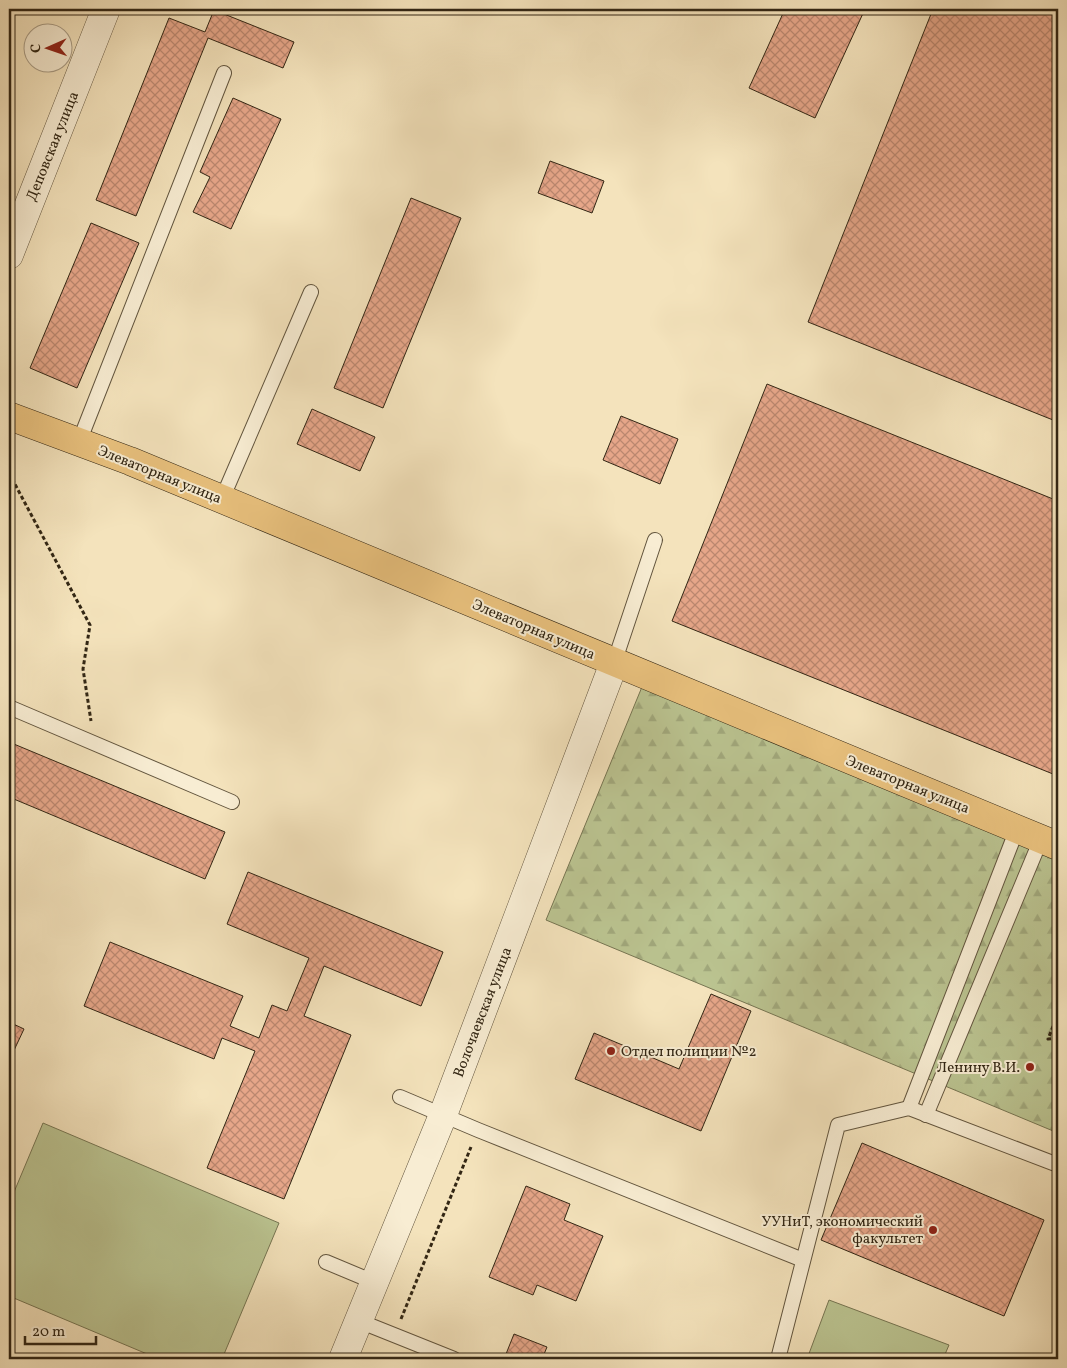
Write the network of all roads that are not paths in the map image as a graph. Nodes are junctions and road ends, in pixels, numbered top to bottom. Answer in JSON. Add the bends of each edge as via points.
{"nodes":[{"id":1,"x":106,"y":9,"type":"edge"},
{"id":2,"x":224,"y":73,"type":"dead end"},
{"id":3,"x":9,"y":255,"type":"edge"},
{"id":4,"x":311,"y":292,"type":"dead end"},
{"id":5,"x":9,"y":416,"type":"edge"},
{"id":6,"x":79,"y":442,"type":"junction"},
{"id":7,"x":222,"y":499,"type":"junction"},
{"id":8,"x":655,"y":540,"type":"dead end"},
{"id":9,"x":614,"y":663,"type":"junction"},
{"id":10,"x":9,"y":707,"type":"edge"},
{"id":11,"x":232,"y":802,"type":"dead end"},
{"id":12,"x":1039,"y":838,"type":"edge"},
{"id":13,"x":400,"y":1097,"type":"dead end"},
{"id":14,"x":909,"y":1108,"type":"junction"},
{"id":15,"x":443,"y":1115,"type":"junction"},
{"id":16,"x":926,"y":1115,"type":"junction"},
{"id":17,"x":1058,"y":1165,"type":"edge"},
{"id":18,"x":803,"y":1260,"type":"junction"},
{"id":19,"x":326,"y":1262,"type":"dead end"},
{"id":20,"x":374,"y":1282,"type":"junction"},
{"id":21,"x":359,"y":1321,"type":"junction"},
{"id":22,"x":343,"y":1359,"type":"edge"},
{"id":23,"x":454,"y":1359,"type":"edge"},
{"id":24,"x":778,"y":1359,"type":"edge"}],
"edges":[{"from":1,"to":3,"type":"street","name":"Деповская улица"},
{"from":2,"to":6,"type":"lane"},
{"from":4,"to":7,"type":"lane"},
{"from":5,"to":6,"type":"main road","name":"Элеваторная улица"},
{"from":6,"to":7,"type":"main road","name":"Элеваторная улица"},
{"from":7,"to":9,"type":"main road","name":"Элеваторная улица"},
{"from":8,"to":9,"type":"lane"},
{"from":9,"to":12,"type":"main road","name":"Элеваторная улица"},
{"from":9,"to":15,"type":"street","name":"Волочаевская улица"},
{"from":10,"to":11,"type":"lane"},
{"from":12,"to":14,"type":"lane"},
{"from":12,"to":16,"type":"lane"},
{"from":13,"to":15,"type":"lane"},
{"from":14,"to":16,"type":"lane"},
{"from":14,"to":18,"type":"lane","via":[[838,1125]]},
{"from":15,"to":18,"type":"lane"},
{"from":15,"to":20,"type":"street","name":"Волочаевская улица"},
{"from":16,"to":17,"type":"lane"},
{"from":18,"to":24,"type":"lane"},
{"from":19,"to":20,"type":"lane"},
{"from":20,"to":21,"type":"street","name":"Волочаевская улица"},
{"from":21,"to":22,"type":"street","name":"Волочаевская улица"},
{"from":21,"to":23,"type":"lane"}]}
